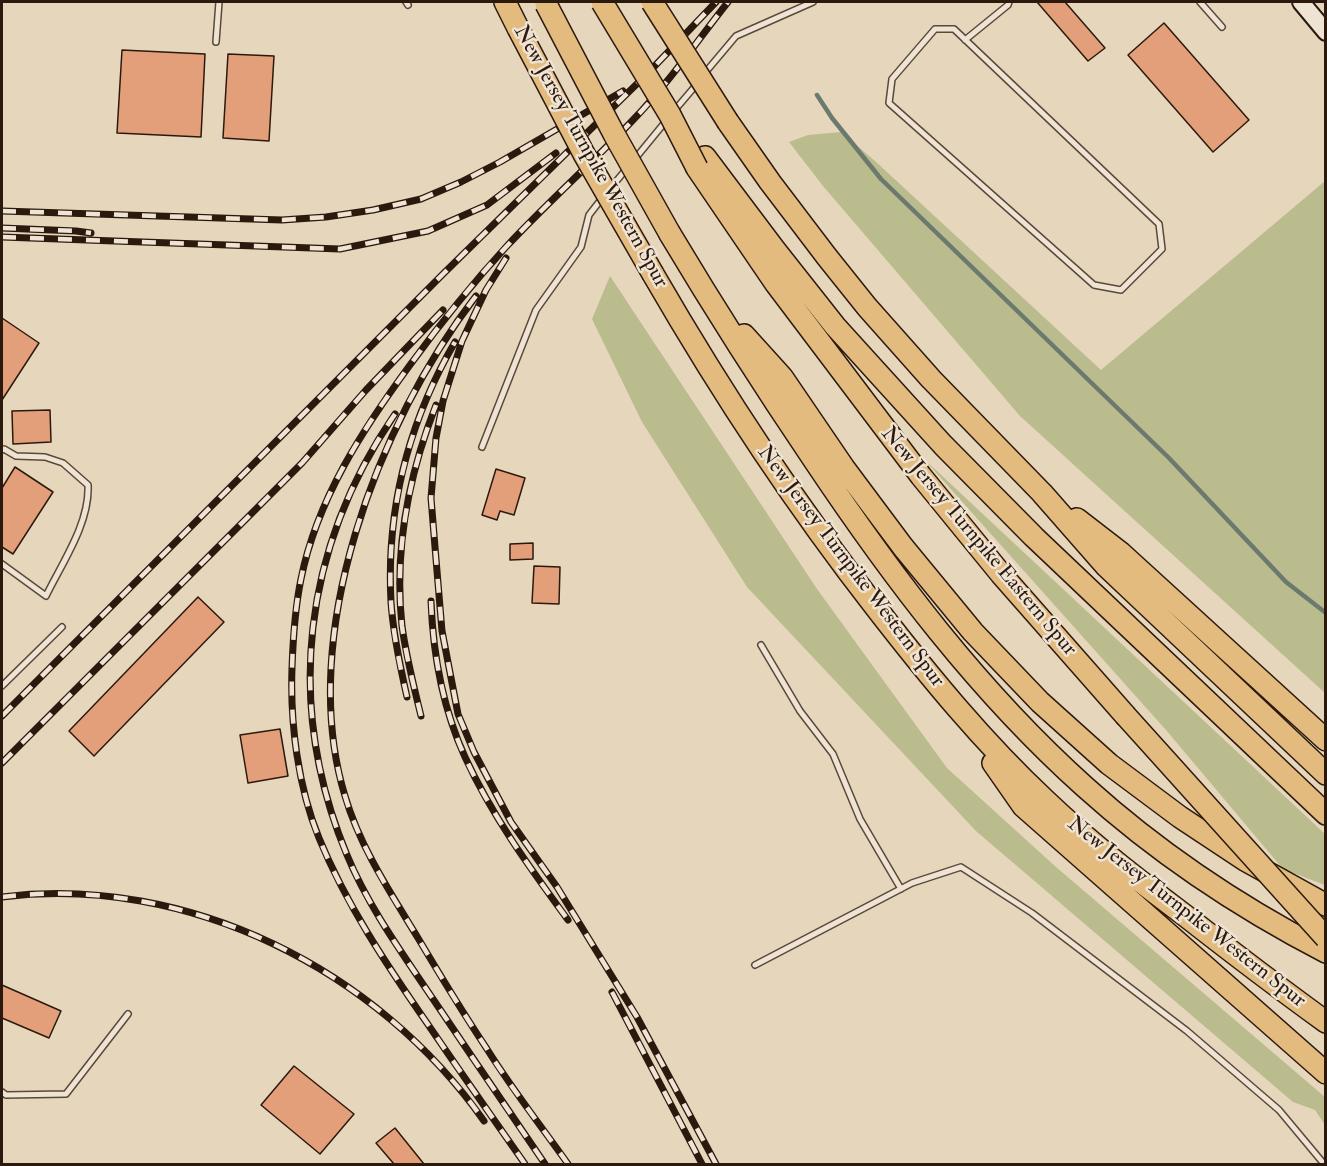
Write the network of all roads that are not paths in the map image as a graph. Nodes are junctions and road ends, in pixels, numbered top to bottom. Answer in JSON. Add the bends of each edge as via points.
{"nodes":[{"id":1,"x":219,"y":2,"type":"edge"},
{"id":2,"x":505,"y":2,"type":"edge"},
{"id":3,"x":546,"y":2,"type":"edge"},
{"id":4,"x":602,"y":2,"type":"edge"},
{"id":5,"x":652,"y":2,"type":"edge"},
{"id":6,"x":813,"y":2,"type":"edge"},
{"id":7,"x":1009,"y":2,"type":"edge"},
{"id":8,"x":1200,"y":2,"type":"edge"},
{"id":9,"x":1301,"y":2,"type":"edge"},
{"id":10,"x":1222,"y":27,"type":"dead end"},
{"id":11,"x":1326,"y":32,"type":"edge"},
{"id":12,"x":965,"y":40,"type":"junction"},
{"id":13,"x":216,"y":42,"type":"dead end"},
{"id":14,"x":701,"y":163,"type":"junction"},
{"id":15,"x":706,"y":294,"type":"junction"},
{"id":16,"x":482,"y":447,"type":"dead end"},
{"id":17,"x":2,"y":450,"type":"edge"},
{"id":18,"x":1042,"y":494,"type":"junction"},
{"id":19,"x":2,"y":564,"type":"edge"},
{"id":20,"x":62,"y":627,"type":"dead end"},
{"id":21,"x":761,"y":645,"type":"dead end"},
{"id":22,"x":2,"y":686,"type":"edge"},
{"id":23,"x":952,"y":703,"type":"junction"},
{"id":24,"x":1326,"y":740,"type":"edge"},
{"id":25,"x":1326,"y":774,"type":"edge"},
{"id":26,"x":1326,"y":814,"type":"edge"},
{"id":27,"x":901,"y":889,"type":"junction"},
{"id":28,"x":1326,"y":905,"type":"edge"},
{"id":29,"x":1326,"y":938,"type":"edge"},
{"id":30,"x":1326,"y":952,"type":"edge"},
{"id":31,"x":755,"y":965,"type":"dead end"},
{"id":32,"x":128,"y":1014,"type":"dead end"},
{"id":33,"x":1326,"y":1022,"type":"edge"},
{"id":34,"x":1326,"y":1073,"type":"edge"},
{"id":35,"x":2,"y":1092,"type":"edge"},
{"id":36,"x":1324,"y":1164,"type":"edge"}],
"edges":[{"from":1,"to":13,"type":"lane"},
{"from":2,"to":23,"type":"highway","name":"New Jersey Turnpike Western Spur","bridge":true,"via":[[652,274],[741,418],[815,527]]},
{"from":3,"to":15,"type":"highway","name":"New Jersey Turnpike Western Spur","bridge":true,"via":[[614,134]]},
{"from":4,"to":14,"type":"highway","name":"New Jersey Turnpike Eastern Spur","bridge":true},
{"from":5,"to":18,"type":"highway","bridge":true,"via":[[787,206],[867,307]]},
{"from":6,"to":16,"type":"lane","via":[[736,36],[589,215],[581,246],[536,310]]},
{"from":7,"to":12,"type":"lane"},
{"from":8,"to":10,"type":"lane"},
{"from":9,"to":11,"type":"street"},
{"from":12,"to":12,"type":"lane","via":[[1159,224],[1162,249],[1121,290],[1094,285],[889,103],[892,79],[935,29],[954,29]]},
{"from":14,"to":26,"type":"highway","name":"New Jersey Turnpike Eastern Spur","via":[[835,326],[942,445]]},
{"from":14,"to":29,"type":"highway","name":"New Jersey Turnpike Eastern Spur","bridge":true,"via":[[776,284],[1000,574]]},
{"from":15,"to":28,"type":"highway","via":[[782,376],[910,556],[987,647],[1040,702],[1109,764],[1180,817],[1245,860]]},
{"from":15,"to":30,"type":"highway","name":"New Jersey Turnpike Western Spur","via":[[879,553],[956,652],[1018,722],[1087,789],[1161,849],[1237,902]]},
{"from":17,"to":19,"type":"lane","via":[[63,463],[88,485],[89,500],[46,596]]},
{"from":18,"to":24,"type":"highway","via":[[1121,553]]},
{"from":18,"to":25,"type":"highway","via":[[1106,566]]},
{"from":20,"to":22,"type":"lane"},
{"from":21,"to":27,"type":"lane","via":[[800,711],[833,754],[860,819]]},
{"from":23,"to":33,"type":"highway","name":"New Jersey Turnpike Western Spur","via":[[1023,778],[1094,843]]},
{"from":23,"to":34,"type":"highway","via":[[1023,806]]},
{"from":27,"to":31,"type":"lane"},
{"from":27,"to":36,"type":"lane","via":[[961,867],[1032,913],[1187,1031],[1279,1110]]},
{"from":32,"to":35,"type":"lane","via":[[66,1094]]}]}
